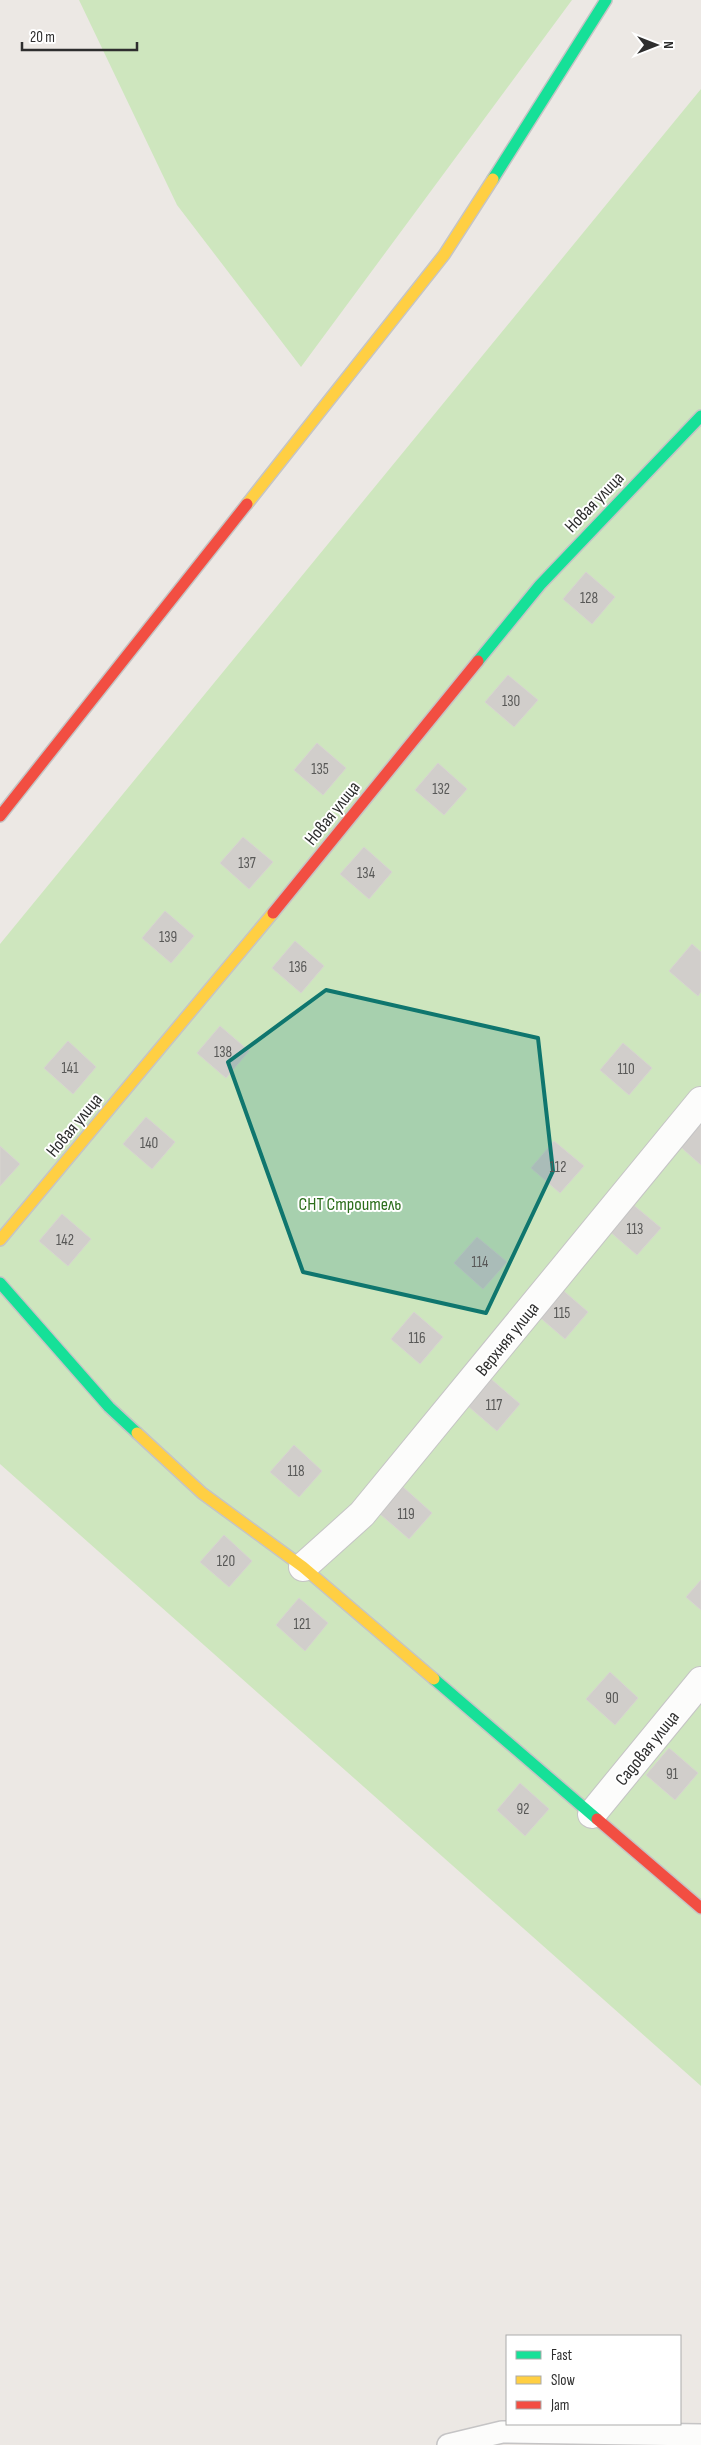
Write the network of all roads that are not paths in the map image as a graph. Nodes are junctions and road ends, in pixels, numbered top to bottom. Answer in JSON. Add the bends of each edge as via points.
{"nodes":[{"id":1,"x":606,"y":0,"type":"edge"},
{"id":2,"x":701,"y":416,"type":"edge"},
{"id":3,"x":0,"y":816,"type":"edge"},
{"id":4,"x":701,"y":1101,"type":"edge"},
{"id":5,"x":0,"y":1240,"type":"edge"},
{"id":6,"x":0,"y":1283,"type":"edge"},
{"id":7,"x":302,"y":1567,"type":"junction"},
{"id":8,"x":701,"y":1681,"type":"edge"},
{"id":9,"x":592,"y":1814,"type":"junction"},
{"id":10,"x":701,"y":1908,"type":"edge"},
{"id":11,"x":701,"y":2435,"type":"edge"},
{"id":12,"x":448,"y":2445,"type":"edge"}],
"edges":[{"from":1,"to":3,"type":"street","via":[[444,255]]},
{"from":2,"to":5,"type":"street","name":"Новая улица","via":[[540,585],[210,990]]},
{"from":4,"to":7,"type":"street","name":"Верхняя улица","via":[[362,1514]]},
{"from":6,"to":7,"type":"street","via":[[109,1406],[202,1493]]},
{"from":7,"to":9,"type":"street"},
{"from":8,"to":9,"type":"street","name":"Садовая улица"},
{"from":9,"to":10,"type":"street"},
{"from":11,"to":12,"type":"lane","via":[[502,2432]]}]}
